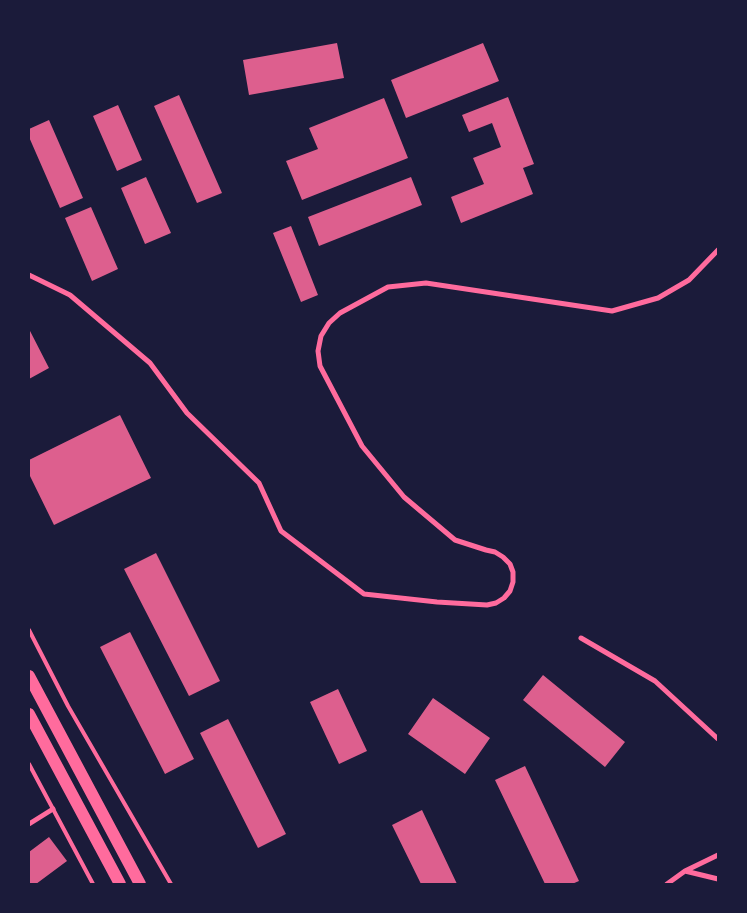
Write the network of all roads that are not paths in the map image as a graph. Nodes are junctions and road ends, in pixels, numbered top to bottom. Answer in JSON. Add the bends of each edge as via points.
{"nodes":[{"id":1,"x":718,"y":250,"type":"edge"},
{"id":2,"x":29,"y":275,"type":"edge"},
{"id":3,"x":29,"y":630,"type":"edge"},
{"id":4,"x":581,"y":638,"type":"dead end"},
{"id":5,"x":29,"y":676,"type":"edge"},
{"id":6,"x":29,"y":714,"type":"edge"},
{"id":7,"x":718,"y":739,"type":"edge"},
{"id":8,"x":29,"y":764,"type":"edge"},
{"id":9,"x":53,"y":809,"type":"junction"},
{"id":10,"x":29,"y":824,"type":"edge"},
{"id":11,"x":718,"y":855,"type":"edge"},
{"id":12,"x":685,"y":871,"type":"junction"},
{"id":13,"x":718,"y":879,"type":"edge"},
{"id":14,"x":93,"y":884,"type":"edge"},
{"id":15,"x":120,"y":884,"type":"edge"},
{"id":16,"x":140,"y":884,"type":"edge"},
{"id":17,"x":171,"y":884,"type":"edge"},
{"id":18,"x":668,"y":884,"type":"edge"}],
"edges":[{"from":1,"to":2,"type":"street","via":[[689,280],[658,298],[612,311],[426,283],[388,287],[340,313],[329,323],[321,336],[320,366],[362,446],[404,497],[455,540],[495,552],[510,564],[513,582],[510,591],[496,603],[487,605],[364,594],[281,532],[259,483],[187,413],[150,363],[70,295]]},
{"from":3,"to":17,"type":"lane","via":[[68,706]]},
{"from":4,"to":7,"type":"street","via":[[655,681]]},
{"from":5,"to":16,"type":"main road"},
{"from":6,"to":15,"type":"main road"},
{"from":8,"to":9,"type":"lane"},
{"from":9,"to":10,"type":"street"},
{"from":9,"to":14,"type":"lane"},
{"from":11,"to":12,"type":"street"},
{"from":12,"to":13,"type":"street"},
{"from":12,"to":18,"type":"street"}]}
